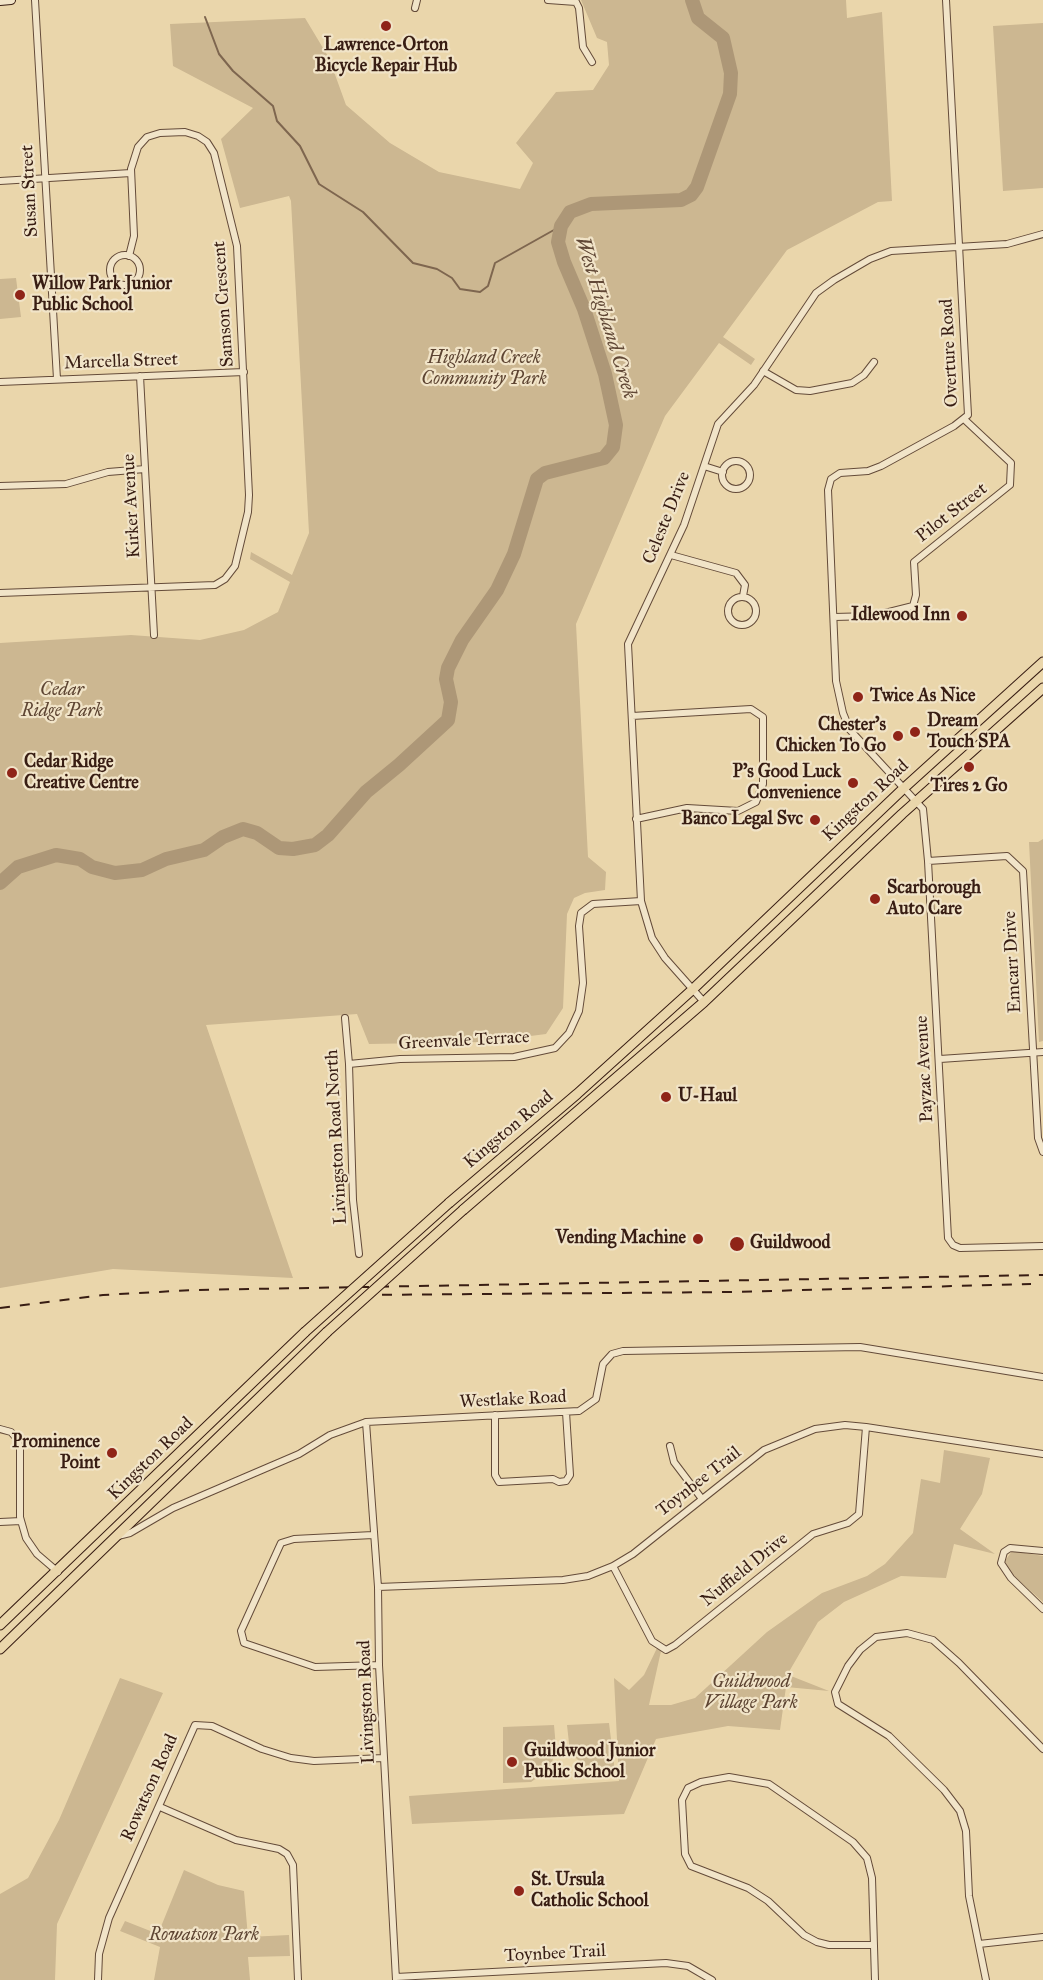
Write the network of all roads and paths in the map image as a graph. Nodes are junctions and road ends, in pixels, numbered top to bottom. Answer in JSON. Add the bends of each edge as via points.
{"nodes":[{"id":1,"x":11,"y":0,"type":"edge"},
{"id":2,"x":35,"y":0,"type":"edge"},
{"id":3,"x":417,"y":0,"type":"edge"},
{"id":4,"x":548,"y":0,"type":"edge"},
{"id":5,"x":946,"y":0,"type":"edge"},
{"id":6,"x":0,"y":1,"type":"edge"},
{"id":7,"x":415,"y":8,"type":"dead end"},
{"id":8,"x":592,"y":62,"type":"dead end"},
{"id":9,"x":130,"y":173,"type":"junction"},
{"id":10,"x":45,"y":178,"type":"junction"},
{"id":11,"x":0,"y":181,"type":"edge"},
{"id":12,"x":1043,"y":234,"type":"edge"},
{"id":13,"x":959,"y":246,"type":"junction"},
{"id":14,"x":129,"y":256,"type":"junction"},
{"id":15,"x":874,"y":362,"type":"dead end"},
{"id":16,"x":763,"y":371,"type":"junction"},
{"id":17,"x":244,"y":372,"type":"junction"},
{"id":18,"x":140,"y":376,"type":"junction"},
{"id":19,"x":57,"y":380,"type":"junction"},
{"id":20,"x":0,"y":382,"type":"edge"},
{"id":21,"x":965,"y":420,"type":"junction"},
{"id":22,"x":704,"y":466,"type":"junction"},
{"id":23,"x":145,"y":469,"type":"junction"},
{"id":24,"x":723,"y":472,"type":"junction"},
{"id":25,"x":0,"y":486,"type":"edge"},
{"id":26,"x":671,"y":555,"type":"junction"},
{"id":27,"x":152,"y":589,"type":"junction"},
{"id":28,"x":0,"y":593,"type":"edge"},
{"id":29,"x":743,"y":596,"type":"junction"},
{"id":30,"x":834,"y":617,"type":"junction"},
{"id":31,"x":154,"y":634,"type":"dead end"},
{"id":32,"x":1043,"y":662,"type":"edge"},
{"id":33,"x":1043,"y":688,"type":"edge"},
{"id":34,"x":632,"y":716,"type":"junction"},
{"id":35,"x":904,"y":788,"type":"junction"},
{"id":36,"x":917,"y":800,"type":"junction"},
{"id":37,"x":636,"y":819,"type":"junction"},
{"id":38,"x":928,"y":861,"type":"junction"},
{"id":39,"x":641,"y":901,"type":"junction"},
{"id":40,"x":692,"y":990,"type":"junction"},
{"id":41,"x":704,"y":1002,"type":"junction"},
{"id":42,"x":345,"y":1018,"type":"dead end"},
{"id":43,"x":1043,"y":1052,"type":"edge"},
{"id":44,"x":1033,"y":1053,"type":"junction"},
{"id":45,"x":940,"y":1059,"type":"junction"},
{"id":46,"x":349,"y":1064,"type":"junction"},
{"id":47,"x":1043,"y":1152,"type":"edge"},
{"id":48,"x":1043,"y":1246,"type":"edge"},
{"id":49,"x":359,"y":1254,"type":"dead end"},
{"id":50,"x":1043,"y":1377,"type":"edge"},
{"id":51,"x":566,"y":1412,"type":"junction"},
{"id":52,"x":495,"y":1415,"type":"junction"},
{"id":53,"x":366,"y":1422,"type":"junction"},
{"id":54,"x":866,"y":1427,"type":"junction"},
{"id":55,"x":0,"y":1429,"type":"edge"},
{"id":56,"x":670,"y":1446,"type":"dead end"},
{"id":57,"x":1043,"y":1454,"type":"edge"},
{"id":58,"x":702,"y":1498,"type":"junction"},
{"id":59,"x":21,"y":1521,"type":"junction"},
{"id":60,"x":0,"y":1522,"type":"edge"},
{"id":61,"x":373,"y":1535,"type":"junction"},
{"id":62,"x":115,"y":1537,"type":"junction"},
{"id":63,"x":1043,"y":1551,"type":"edge"},
{"id":64,"x":613,"y":1566,"type":"junction"},
{"id":65,"x":58,"y":1572,"type":"junction"},
{"id":66,"x":378,"y":1587,"type":"junction"},
{"id":67,"x":1043,"y":1609,"type":"edge"},
{"id":68,"x":0,"y":1625,"type":"edge"},
{"id":69,"x":0,"y":1649,"type":"edge"},
{"id":70,"x":379,"y":1665,"type":"junction"},
{"id":71,"x":1043,"y":1749,"type":"edge"},
{"id":72,"x":384,"y":1758,"type":"junction"},
{"id":73,"x":160,"y":1807,"type":"junction"},
{"id":74,"x":1043,"y":1937,"type":"edge"},
{"id":75,"x":979,"y":1944,"type":"junction"},
{"id":76,"x":873,"y":1945,"type":"junction"},
{"id":77,"x":396,"y":1978,"type":"edge"},
{"id":78,"x":98,"y":1980,"type":"edge"},
{"id":79,"x":298,"y":1980,"type":"edge"},
{"id":80,"x":712,"y":1980,"type":"edge"},
{"id":81,"x":875,"y":1980,"type":"edge"},
{"id":82,"x":986,"y":1980,"type":"edge"}],
"edges":[{"from":1,"to":6,"type":"main road"},
{"from":2,"to":10,"type":"street","name":"Susan Street"},
{"from":3,"to":7,"type":"street"},
{"from":4,"to":8,"type":"street","via":[[576,2],[583,47]]},
{"from":5,"to":13,"type":"street","name":"Overture Road"},
{"from":9,"to":10,"type":"street"},
{"from":9,"to":14,"type":"street","via":[[134,237]]},
{"from":9,"to":17,"type":"street","name":"Samson Crescent","via":[[135,152],[147,137],[172,131],[207,142],[214,153],[237,246]]},
{"from":10,"to":11,"type":"street"},
{"from":10,"to":19,"type":"street","name":"Susan Street"},
{"from":12,"to":13,"type":"street","name":"Celeste Drive","via":[[1006,244]]},
{"from":13,"to":16,"type":"street","name":"Celeste Drive","via":[[882,254],[824,285]]},
{"from":13,"to":21,"type":"street","name":"Overture Road","via":[[969,406]]},
{"from":14,"to":14,"type":"street","via":[[115,259],[110,268],[112,277],[123,285],[137,280],[140,271],[137,261]]},
{"from":15,"to":16,"type":"street","via":[[852,383],[810,391],[796,390]]},
{"from":16,"to":22,"type":"street","name":"Celeste Drive","via":[[741,402],[718,424]]},
{"from":17,"to":18,"type":"street","name":"Marcella Street"},
{"from":17,"to":27,"type":"street","name":"Samson Crescent","via":[[249,504],[236,566],[215,585]]},
{"from":18,"to":19,"type":"street","name":"Marcella Street"},
{"from":18,"to":23,"type":"street","name":"Kirker Avenue"},
{"from":19,"to":20,"type":"street","name":"Marcella Street"},
{"from":21,"to":30,"type":"street","name":"Overture Road","via":[[881,466],[840,473],[831,479],[828,490]]},
{"from":21,"to":30,"type":"street","name":"Pilot Street","via":[[1011,464],[1010,485],[914,562],[913,606],[873,616]]},
{"from":22,"to":24,"type":"street"},
{"from":22,"to":26,"type":"street","name":"Celeste Drive"},
{"from":23,"to":25,"type":"street","via":[[108,472],[66,484]]},
{"from":23,"to":27,"type":"street","name":"Kirker Avenue"},
{"from":24,"to":24,"type":"street","via":[[725,484],[733,489],[742,488],[750,477],[745,465],[736,462],[728,464]]},
{"from":26,"to":29,"type":"street","via":[[736,573],[745,585]]},
{"from":26,"to":34,"type":"street","name":"Celeste Drive","via":[[628,644]]},
{"from":27,"to":28,"type":"street","name":"Samson Crescent"},
{"from":27,"to":31,"type":"street","name":"Kirker Avenue"},
{"from":29,"to":29,"type":"street","via":[[730,601],[727,610],[737,625],[751,622],[756,614],[752,601]]},
{"from":30,"to":35,"type":"street","name":"Overture Road","via":[[836,681],[843,713],[850,730]]},
{"from":32,"to":35,"type":"main road","name":"Kingston Road"},
{"from":33,"to":36,"type":"main road","name":"Kingston Road"},
{"from":34,"to":37,"type":"street","name":"Celeste Drive"},
{"from":34,"to":37,"type":"street","via":[[751,709],[763,717],[763,784],[756,802],[738,811],[687,808]]},
{"from":35,"to":36,"type":"street","name":"Overture Road"},
{"from":35,"to":40,"type":"main road","name":"Kingston Road"},
{"from":36,"to":38,"type":"street","name":"Payzac Avenue","via":[[923,809]]},
{"from":36,"to":41,"type":"main road","name":"Kingston Road"},
{"from":37,"to":39,"type":"street","name":"Celeste Drive"},
{"from":38,"to":44,"type":"street","name":"Emcarr Drive","via":[[1007,856],[1023,871]]},
{"from":38,"to":45,"type":"street","name":"Payzac Avenue"},
{"from":39,"to":40,"type":"street","name":"Celeste Drive","via":[[652,938]]},
{"from":39,"to":46,"type":"street","name":"Greenvale Terrace","via":[[593,904],[581,913],[583,983],[579,1011],[569,1033],[555,1048],[514,1057]]},
{"from":40,"to":41,"type":"street","name":"Celeste Drive"},
{"from":40,"to":65,"type":"main road","name":"Kingston Road","bridge":true,"via":[[305,1332]]},
{"from":41,"to":62,"type":"main road","name":"Kingston Road","bridge":true,"via":[[327,1332]]},
{"from":42,"to":46,"type":"street","name":"Livingston Road North"},
{"from":43,"to":44,"type":"street"},
{"from":44,"to":45,"type":"street"},
{"from":44,"to":47,"type":"street","name":"Emcarr Drive","via":[[1038,1138]]},
{"from":45,"to":48,"type":"street","name":"Payzac Avenue","via":[[948,1238],[960,1248]]},
{"from":46,"to":49,"type":"street","name":"Livingston Road North","via":[[353,1200]]},
{"from":50,"to":51,"type":"street","name":"Westlake Road","via":[[860,1347],[623,1351],[612,1354],[603,1364],[596,1399],[579,1411]]},
{"from":51,"to":52,"type":"street","name":"Westlake Road"},
{"from":51,"to":52,"type":"street","via":[[570,1475],[559,1482],[499,1482],[495,1475]]},
{"from":52,"to":53,"type":"street","name":"Westlake Road"},
{"from":53,"to":61,"type":"street","name":"Livingston Road"},
{"from":53,"to":62,"type":"street","name":"Westlake Road","via":[[330,1435],[299,1454]]},
{"from":54,"to":57,"type":"street","name":"Toynbee Trail"},
{"from":54,"to":58,"type":"street","name":"Toynbee Trail","via":[[845,1425],[789,1437],[764,1450]]},
{"from":54,"to":64,"type":"street","name":"Nuffield Drive","via":[[859,1514],[848,1523],[813,1534],[675,1646],[666,1650],[652,1641]]},
{"from":55,"to":59,"type":"street","via":[[11,1432],[20,1449]]},
{"from":56,"to":58,"type":"street","via":[[674,1462]]},
{"from":58,"to":64,"type":"street","name":"Toynbee Trail"},
{"from":59,"to":60,"type":"street"},
{"from":59,"to":65,"type":"street","via":[[37,1554]]},
{"from":61,"to":66,"type":"street","name":"Livingston Road"},
{"from":61,"to":70,"type":"street","via":[[294,1539],[281,1544],[241,1631],[244,1643],[308,1665]]},
{"from":62,"to":69,"type":"main road","name":"Kingston Road"},
{"from":63,"to":67,"type":"street","via":[[1010,1548],[1004,1551],[1001,1563]]},
{"from":64,"to":66,"type":"street","name":"Toynbee Trail","via":[[563,1580]]},
{"from":65,"to":68,"type":"main road","name":"Kingston Road"},
{"from":66,"to":70,"type":"street","name":"Livingston Road"},
{"from":70,"to":72,"type":"street","name":"Livingston Road"},
{"from":71,"to":75,"type":"street","via":[[933,1640],[907,1633],[876,1637],[860,1650],[837,1685],[837,1704],[889,1736],[960,1811],[966,1831],[969,1896]]},
{"from":72,"to":73,"type":"street","name":"Rowatson Road","via":[[291,1758],[199,1724],[192,1730]]},
{"from":72,"to":77,"type":"street","name":"Livingston Road"},
{"from":73,"to":78,"type":"street","name":"Rowatson Road","via":[[109,1918],[99,1954]]},
{"from":73,"to":79,"type":"street","via":[[236,1840],[287,1854],[293,1865]]},
{"from":74,"to":75,"type":"street"},
{"from":75,"to":82,"type":"street"},
{"from":76,"to":76,"type":"street","via":[[872,1878],[867,1858],[853,1842],[769,1784],[729,1777],[688,1788],[682,1800],[685,1854],[691,1866],[748,1888],[817,1942]]},
{"from":76,"to":81,"type":"street"},
{"from":77,"to":80,"type":"street","name":"Toynbee Trail","via":[[666,1963],[688,1966]]}]}
